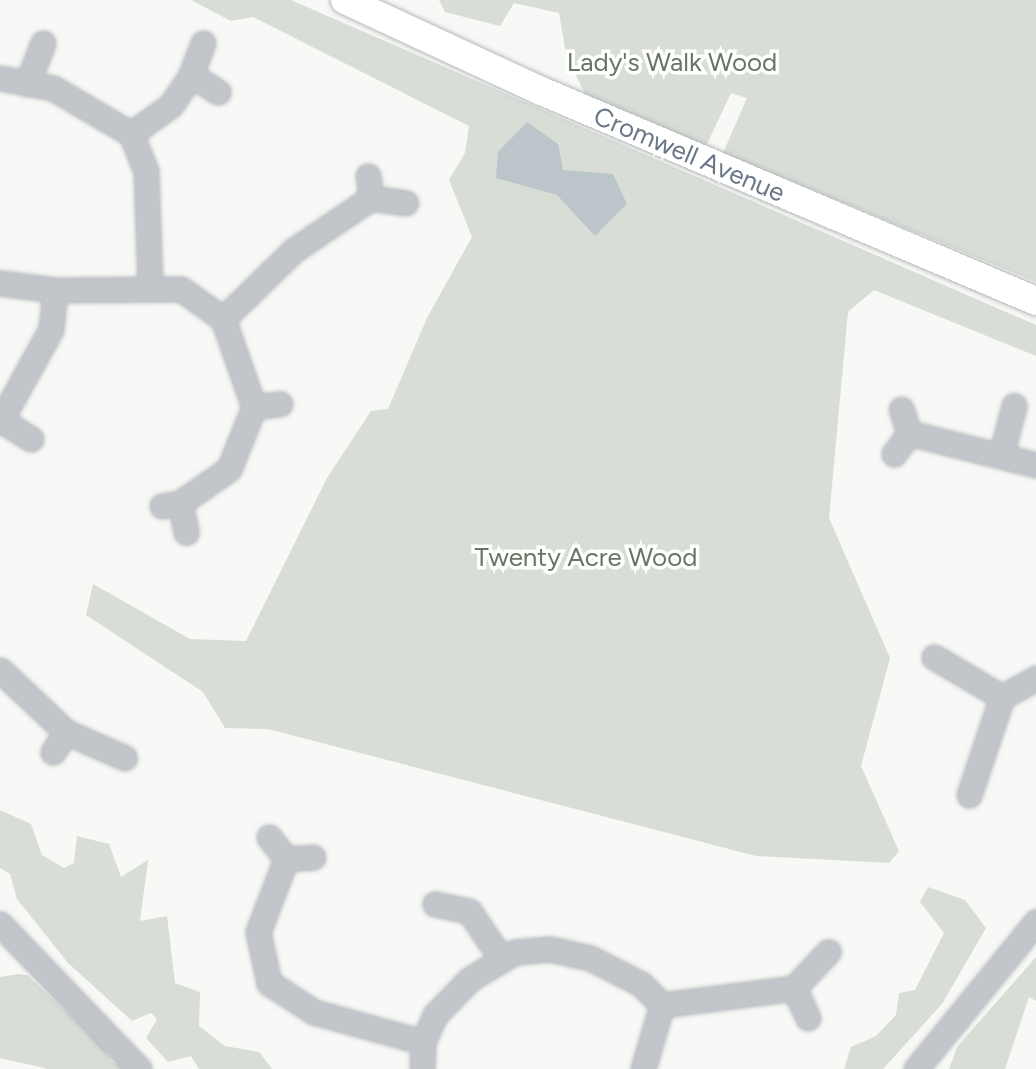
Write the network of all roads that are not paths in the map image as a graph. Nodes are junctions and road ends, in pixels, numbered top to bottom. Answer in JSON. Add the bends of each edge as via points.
{"nodes":[{"id":1,"x":345,"y":0,"type":"edge"},
{"id":2,"x":43,"y":43,"type":"dead end"},
{"id":3,"x":203,"y":43,"type":"dead end"},
{"id":4,"x":191,"y":75,"type":"junction"},
{"id":5,"x":0,"y":78,"type":"edge"},
{"id":6,"x":27,"y":84,"type":"junction"},
{"id":7,"x":218,"y":92,"type":"dead end"},
{"id":8,"x":131,"y":134,"type":"junction"},
{"id":9,"x":406,"y":203,"type":"dead end"},
{"id":10,"x":0,"y":282,"type":"edge"},
{"id":11,"x":150,"y":286,"type":"junction"},
{"id":12,"x":55,"y":290,"type":"junction"},
{"id":13,"x":1036,"y":301,"type":"edge"},
{"id":14,"x":223,"y":319,"type":"junction"},
{"id":15,"x":280,"y":404,"type":"dead end"},
{"id":16,"x":1014,"y":406,"type":"dead end"},
{"id":17,"x":254,"y":407,"type":"junction"},
{"id":18,"x":901,"y":409,"type":"dead end"},
{"id":19,"x":909,"y":433,"type":"junction"},
{"id":20,"x":31,"y":439,"type":"dead end"},
{"id":21,"x":1002,"y":452,"type":"junction"},
{"id":22,"x":894,"y":454,"type":"dead end"},
{"id":23,"x":1036,"y":465,"type":"edge"},
{"id":24,"x":186,"y":532,"type":"dead end"},
{"id":25,"x":934,"y":657,"type":"dead end"},
{"id":26,"x":0,"y":670,"type":"edge"},
{"id":27,"x":1036,"y":678,"type":"edge"},
{"id":28,"x":1002,"y":697,"type":"junction"},
{"id":29,"x":66,"y":732,"type":"junction"},
{"id":30,"x":53,"y":752,"type":"dead end"},
{"id":31,"x":125,"y":758,"type":"dead end"},
{"id":32,"x":969,"y":795,"type":"dead end"},
{"id":33,"x":269,"y":837,"type":"dead end"},
{"id":34,"x":313,"y":857,"type":"dead end"},
{"id":35,"x":286,"y":859,"type":"junction"},
{"id":36,"x":435,"y":904,"type":"dead end"},
{"id":37,"x":1036,"y":922,"type":"edge"},
{"id":38,"x":0,"y":925,"type":"edge"},
{"id":39,"x":828,"y":952,"type":"dead end"},
{"id":40,"x":501,"y":958,"type":"junction"},
{"id":41,"x":794,"y":988,"type":"junction"},
{"id":42,"x":662,"y":1005,"type":"junction"},
{"id":43,"x":808,"y":1018,"type":"dead end"},
{"id":44,"x":423,"y":1042,"type":"junction"},
{"id":45,"x":139,"y":1069,"type":"edge"},
{"id":46,"x":422,"y":1069,"type":"edge"},
{"id":47,"x":643,"y":1069,"type":"edge"},
{"id":48,"x":916,"y":1069,"type":"edge"}],
"edges":[{"from":1,"to":13,"type":"main road","name":"Cromwell Avenue","via":[[539,90]]},
{"from":2,"to":6,"type":"street"},
{"from":3,"to":4,"type":"street"},
{"from":4,"to":7,"type":"street"},
{"from":4,"to":8,"type":"street","via":[[171,105]]},
{"from":5,"to":6,"type":"street"},
{"from":6,"to":8,"type":"street","via":[[53,88]]},
{"from":8,"to":11,"type":"street","via":[[146,170]]},
{"from":9,"to":14,"type":"street","via":[[370,187],[294,250]]},
{"from":10,"to":12,"type":"street"},
{"from":11,"to":12,"type":"street"},
{"from":11,"to":14,"type":"street","via":[[181,289]]},
{"from":12,"to":20,"type":"street","via":[[51,329],[1,420]]},
{"from":14,"to":17,"type":"street"},
{"from":15,"to":17,"type":"street"},
{"from":16,"to":21,"type":"street"},
{"from":17,"to":24,"type":"street","via":[[229,469],[171,505]]},
{"from":18,"to":19,"type":"street"},
{"from":19,"to":21,"type":"street"},
{"from":19,"to":22,"type":"street"},
{"from":21,"to":23,"type":"street"},
{"from":25,"to":28,"type":"street"},
{"from":26,"to":29,"type":"street"},
{"from":27,"to":28,"type":"street"},
{"from":28,"to":32,"type":"street"},
{"from":29,"to":30,"type":"street"},
{"from":29,"to":31,"type":"street"},
{"from":33,"to":35,"type":"street"},
{"from":34,"to":35,"type":"street"},
{"from":35,"to":44,"type":"street","via":[[258,932],[269,983],[314,1012]]},
{"from":36,"to":40,"type":"street","via":[[469,911]]},
{"from":37,"to":48,"type":"street"},
{"from":38,"to":45,"type":"street"},
{"from":39,"to":41,"type":"street"},
{"from":40,"to":42,"type":"street","via":[[531,948],[590,958],[641,984]]},
{"from":40,"to":44,"type":"street","via":[[449,1000]]},
{"from":41,"to":42,"type":"street"},
{"from":41,"to":43,"type":"street"},
{"from":42,"to":47,"type":"street"},
{"from":44,"to":46,"type":"street"}]}
